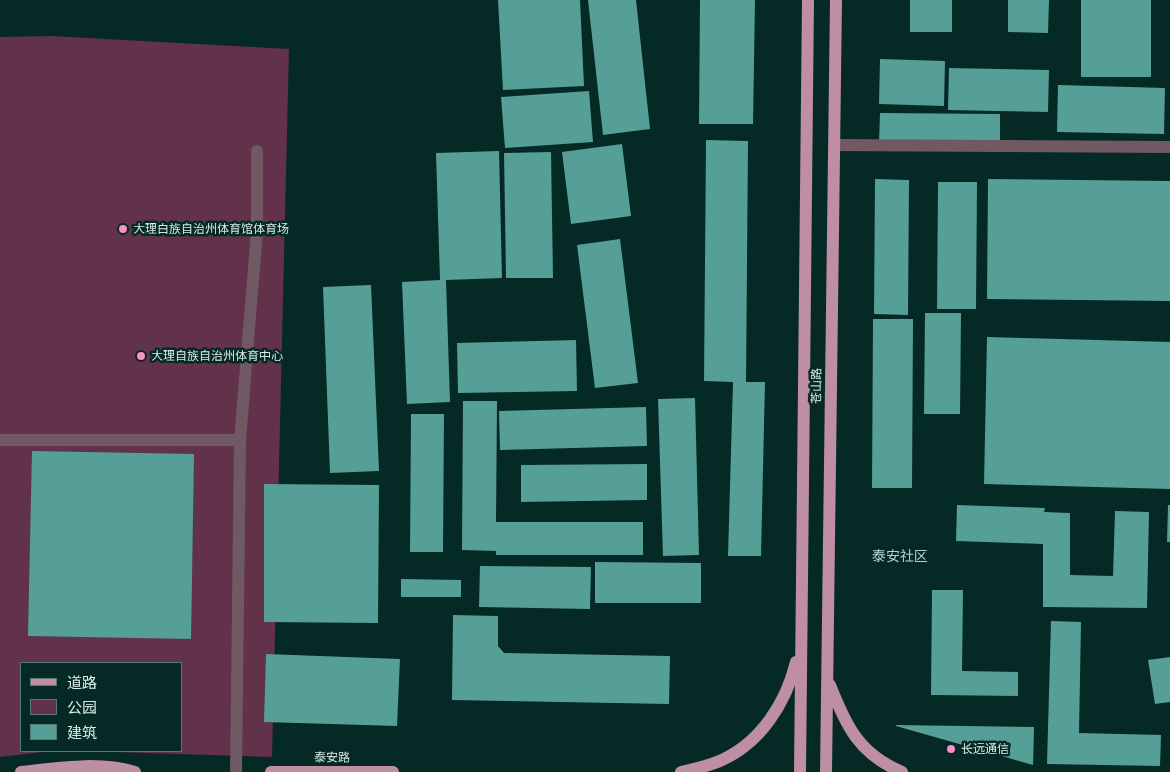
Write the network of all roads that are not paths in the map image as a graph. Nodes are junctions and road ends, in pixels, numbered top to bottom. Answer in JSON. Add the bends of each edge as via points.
{"nodes":[{"id":1,"x":808,"y":0,"type":"edge"},
{"id":2,"x":836,"y":0,"type":"edge"},
{"id":3,"x":834,"y":146,"type":"junction"},
{"id":4,"x":1170,"y":147,"type":"edge"},
{"id":5,"x":256,"y":151,"type":"dead end"},
{"id":6,"x":0,"y":440,"type":"edge"},
{"id":7,"x":240,"y":440,"type":"junction"},
{"id":8,"x":801,"y":643,"type":"junction"},
{"id":9,"x":827,"y":677,"type":"junction"},
{"id":10,"x":22,"y":772,"type":"edge"},
{"id":11,"x":135,"y":772,"type":"edge"},
{"id":12,"x":236,"y":772,"type":"edge"},
{"id":13,"x":271,"y":772,"type":"edge"},
{"id":14,"x":393,"y":772,"type":"edge"},
{"id":15,"x":681,"y":772,"type":"edge"},
{"id":16,"x":800,"y":772,"type":"edge"},
{"id":17,"x":826,"y":772,"type":"edge"},
{"id":18,"x":902,"y":772,"type":"edge"}],
"edges":[{"from":1,"to":8,"type":"main road","name":"苍山路"},
{"from":2,"to":3,"type":"main road","name":"苍山路"},
{"from":3,"to":4,"type":"street"},
{"from":3,"to":9,"type":"main road","name":"苍山路"},
{"from":5,"to":7,"type":"street","via":[[257,231]]},
{"from":6,"to":7,"type":"street"},
{"from":7,"to":12,"type":"street"},
{"from":8,"to":15,"type":"main road","via":[[787,691],[756,736],[730,756]]},
{"from":8,"to":16,"type":"main road","name":"苍山路"},
{"from":9,"to":17,"type":"main road","name":"苍山路"},
{"from":9,"to":18,"type":"main road","via":[[854,737],[876,758]]},
{"from":10,"to":11,"type":"main road","via":[[78,766],[123,768]]},
{"from":13,"to":14,"type":"main road","name":"泰安路"}]}
